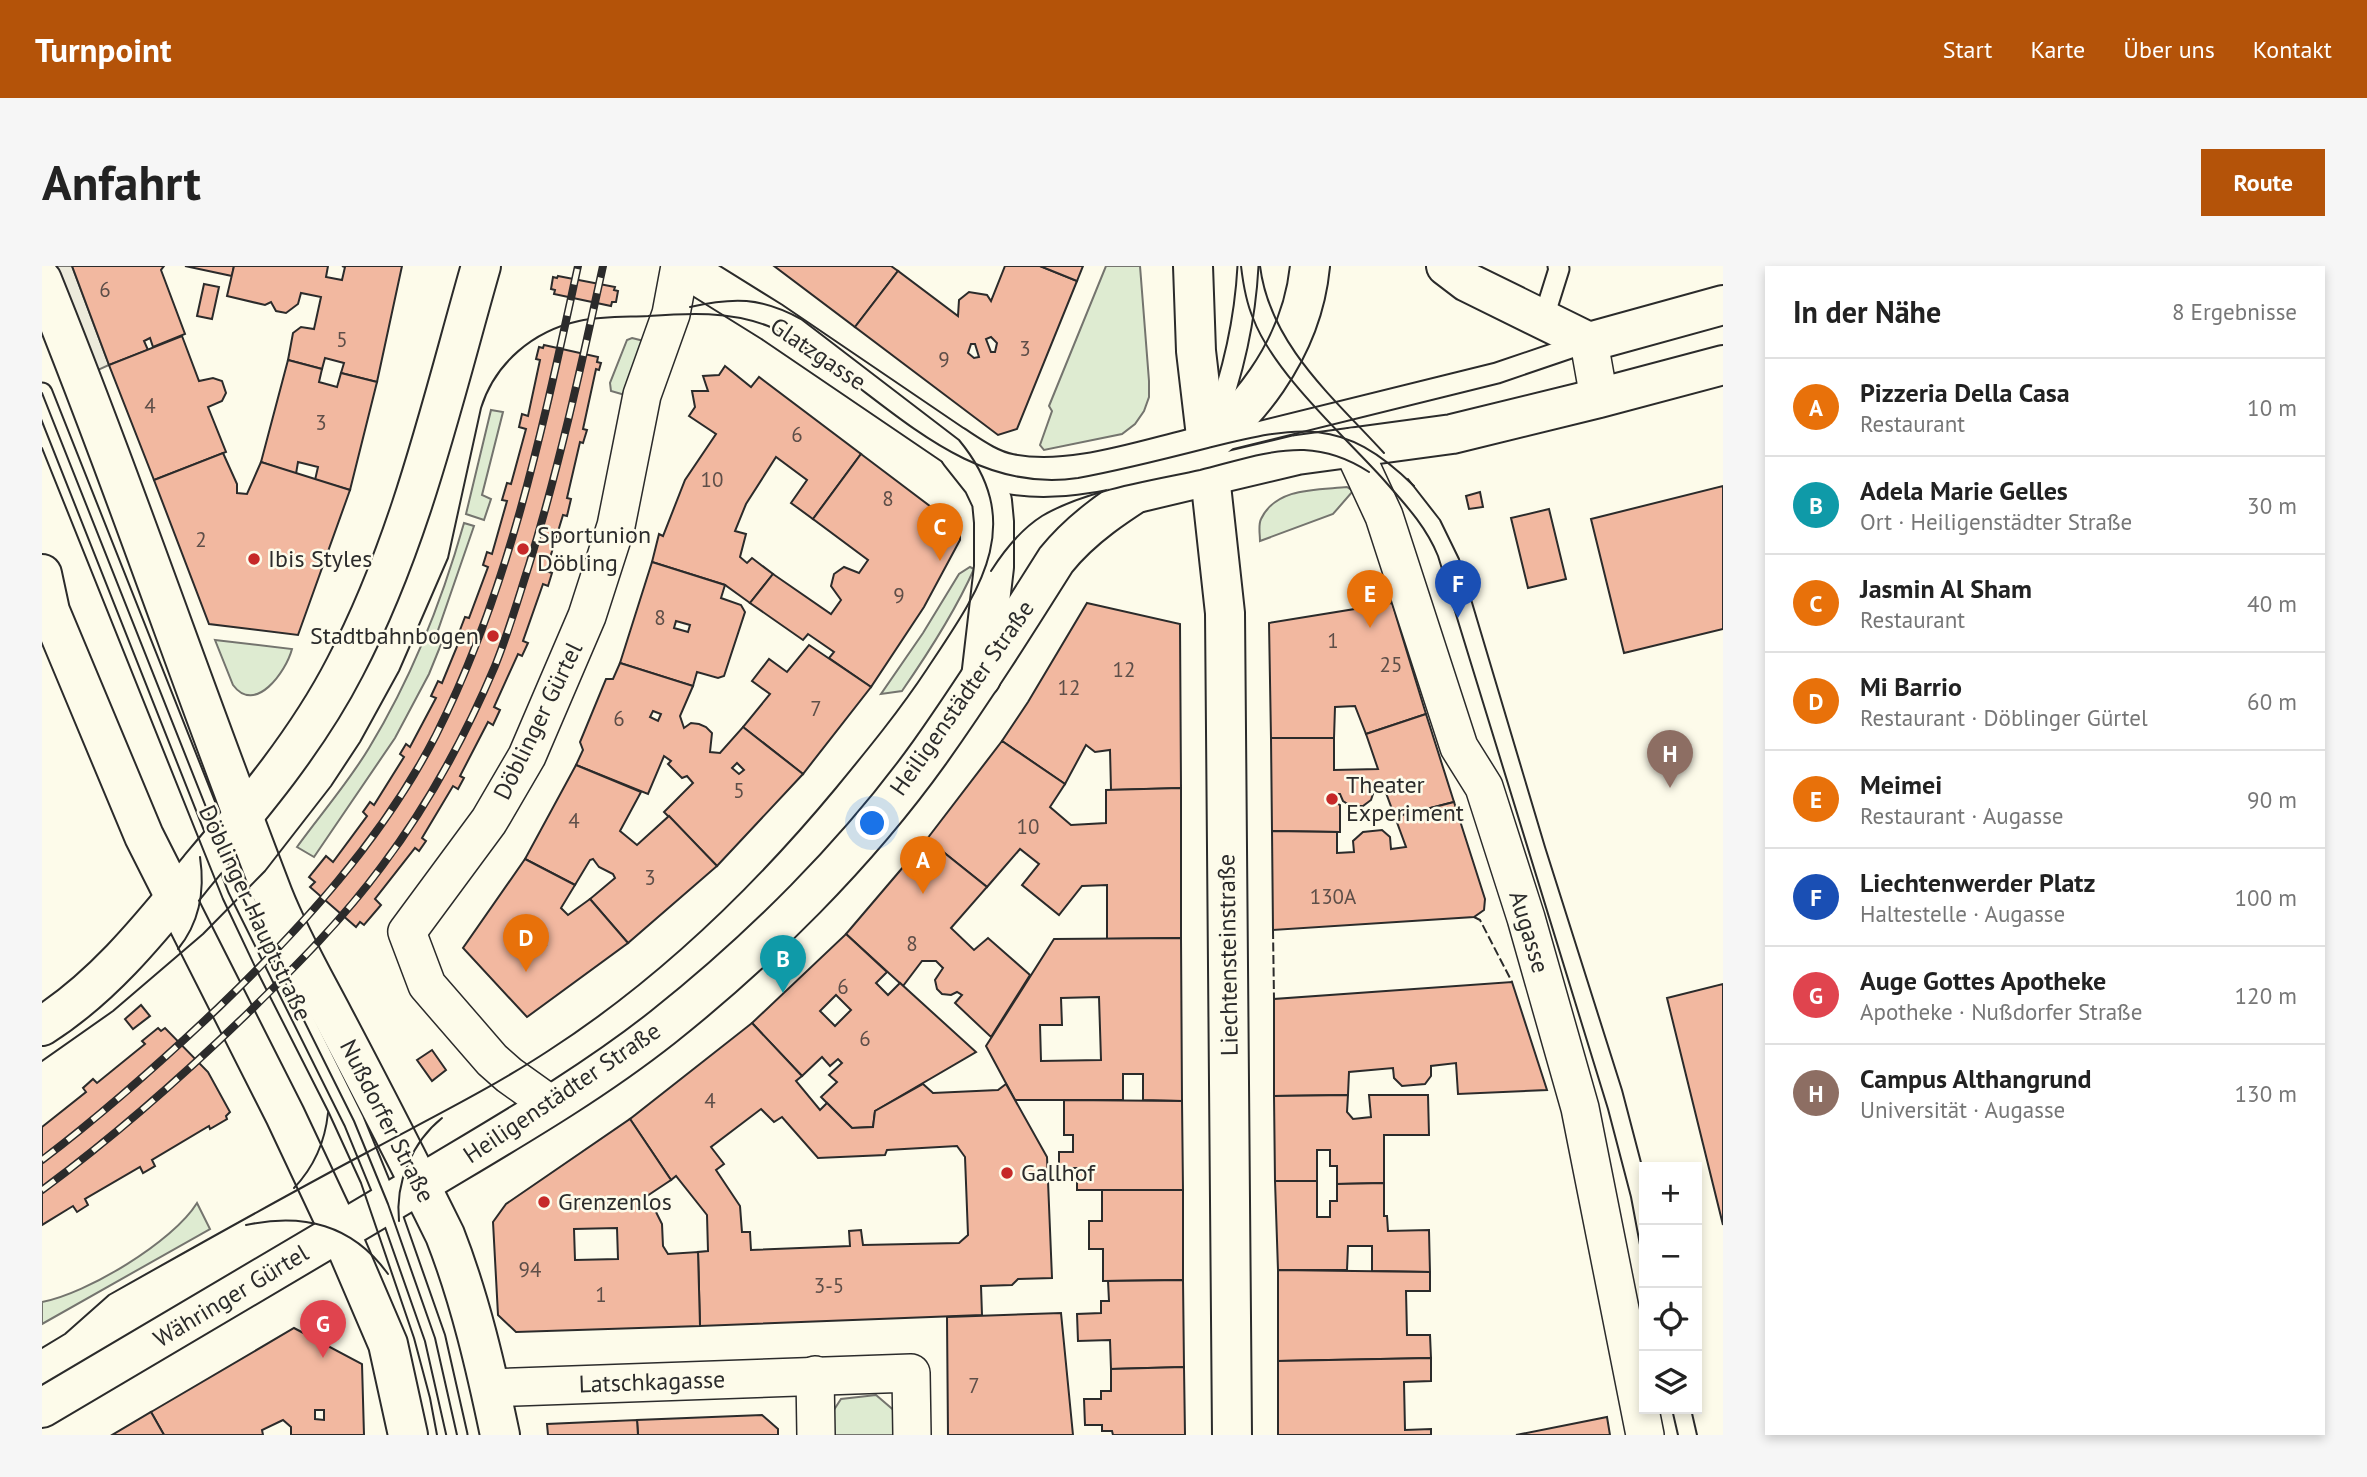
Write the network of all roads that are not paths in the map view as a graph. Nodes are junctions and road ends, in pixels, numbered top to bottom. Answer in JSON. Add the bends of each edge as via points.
{"nodes":[{"id":1,"x":481,"y":266,"type":"edge"},
{"id":2,"x":681,"y":266,"type":"edge"},
{"id":3,"x":1193,"y":266,"type":"edge"},
{"id":4,"x":1248,"y":266,"type":"edge"},
{"id":5,"x":1310,"y":266,"type":"edge"},
{"id":6,"x":1446,"y":266,"type":"edge"},
{"id":7,"x":1558,"y":266,"type":"edge"},
{"id":8,"x":42,"y":280,"type":"edge"},
{"id":9,"x":1723,"y":305,"type":"edge"},
{"id":10,"x":1543,"y":320,"type":"junction"},
{"id":11,"x":1589,"y":342,"type":"junction"},
{"id":12,"x":1723,"y":365,"type":"edge"},
{"id":13,"x":42,"y":393,"type":"edge"},
{"id":14,"x":1599,"y":398,"type":"junction"},
{"id":15,"x":1336,"y":413,"type":"junction"},
{"id":16,"x":953,"y":445,"type":"junction"},
{"id":17,"x":1352,"y":447,"type":"junction"},
{"id":18,"x":1208,"y":460,"type":"junction"},
{"id":19,"x":42,"y":574,"type":"edge"},
{"id":20,"x":981,"y":678,"type":"junction"},
{"id":21,"x":231,"y":831,"type":"junction"},
{"id":22,"x":176,"y":898,"type":"junction"},
{"id":23,"x":42,"y":1026,"type":"edge"},
{"id":24,"x":551,"y":1105,"type":"junction"},
{"id":25,"x":404,"y":1194,"type":"junction"},
{"id":26,"x":340,"y":1232,"type":"junction"},
{"id":27,"x":815,"y":1375,"type":"junction"},
{"id":28,"x":490,"y":1388,"type":"junction"},
{"id":29,"x":42,"y":1408,"type":"edge"},
{"id":30,"x":408,"y":1435,"type":"edge"},
{"id":31,"x":457,"y":1435,"type":"edge"},
{"id":32,"x":500,"y":1435,"type":"edge"},
{"id":33,"x":816,"y":1435,"type":"edge"},
{"id":34,"x":912,"y":1435,"type":"edge"},
{"id":35,"x":1232,"y":1435,"type":"edge"},
{"id":36,"x":1645,"y":1435,"type":"edge"}],
"edges":[{"from":1,"to":21,"type":"main road","via":[[415,502],[371,614],[315,718]]},
{"from":2,"to":16,"type":"main road","name":"Glatzgasse"},
{"from":2,"to":24,"type":"street","name":"Döblinger Gürtel","via":[[671,314],[642,395],[617,526],[587,616],[527,756],[489,821],[407,932],[435,994],[492,1060]]},
{"from":3,"to":18,"type":"main road","via":[[1196,351]]},
{"from":4,"to":18,"type":"lane","via":[[1242,332]]},
{"from":5,"to":18,"type":"main road","name":"Heiligenstädter Straße","via":[[1298,323],[1278,362]]},
{"from":6,"to":10,"type":"main road","via":[[1466,282]]},
{"from":7,"to":10,"type":"lane"},
{"from":8,"to":21,"type":"main road","name":"Döblinger Hauptstraße","via":[[216,738]]},
{"from":9,"to":11,"type":"main road"},
{"from":10,"to":11,"type":"main road"},
{"from":11,"to":14,"type":"street"},
{"from":11,"to":15,"type":"lane","via":[[1497,373]]},
{"from":12,"to":14,"type":"main road"},
{"from":13,"to":21,"type":"lane","name":"Döblinger Hauptstraße"},
{"from":14,"to":17,"type":"main road","via":[[1430,438]]},
{"from":15,"to":17,"type":"lane"},
{"from":15,"to":18,"type":"lane"},
{"from":16,"to":18,"type":"main road","via":[[1009,474],[1048,477]]},
{"from":16,"to":20,"type":"main road","via":[[983,482],[995,522]]},
{"from":17,"to":18,"type":"main road"},
{"from":17,"to":36,"type":"street","name":"Augasse","via":[[1384,516],[1459,747],[1484,787],[1525,918],[1580,1108]]},
{"from":18,"to":20,"type":"main road","name":"Heiligenstädter Straße","via":[[1181,465],[1096,519],[1069,544]]},
{"from":18,"to":35,"type":"main road","name":"Liechtensteinstraße","via":[[1225,613]]},
{"from":19,"to":22,"type":"main road","via":[[50,611],[94,718]]},
{"from":20,"to":24,"type":"main road","name":"Heiligenstädter Straße","via":[[929,754],[870,827],[773,930],[662,1028]]},
{"from":21,"to":22,"type":"main road"},
{"from":21,"to":25,"type":"main road","name":"Nußdorfer Straße","via":[[274,897]]},
{"from":22,"to":23,"type":"main road","via":[[109,972]]},
{"from":22,"to":26,"type":"main road"},
{"from":24,"to":25,"type":"main road","name":"Heiligenstädter Straße"},
{"from":25,"to":26,"type":"main road","name":"Währinger Gürtel"},
{"from":25,"to":28,"type":"main road","name":"Nußdorfer Straße","via":[[455,1260]]},
{"from":25,"to":31,"type":"lane"},
{"from":26,"to":29,"type":"main road","name":"Währinger Gürtel"},
{"from":26,"to":30,"type":"main road","via":[[388,1344]]},
{"from":27,"to":28,"type":"street","name":"Latschkagasse"},
{"from":27,"to":33,"type":"street"},
{"from":27,"to":34,"type":"street","name":"Latschkagasse","via":[[911,1373]]},
{"from":28,"to":32,"type":"main road","name":"Nußdorfer Straße"}]}
